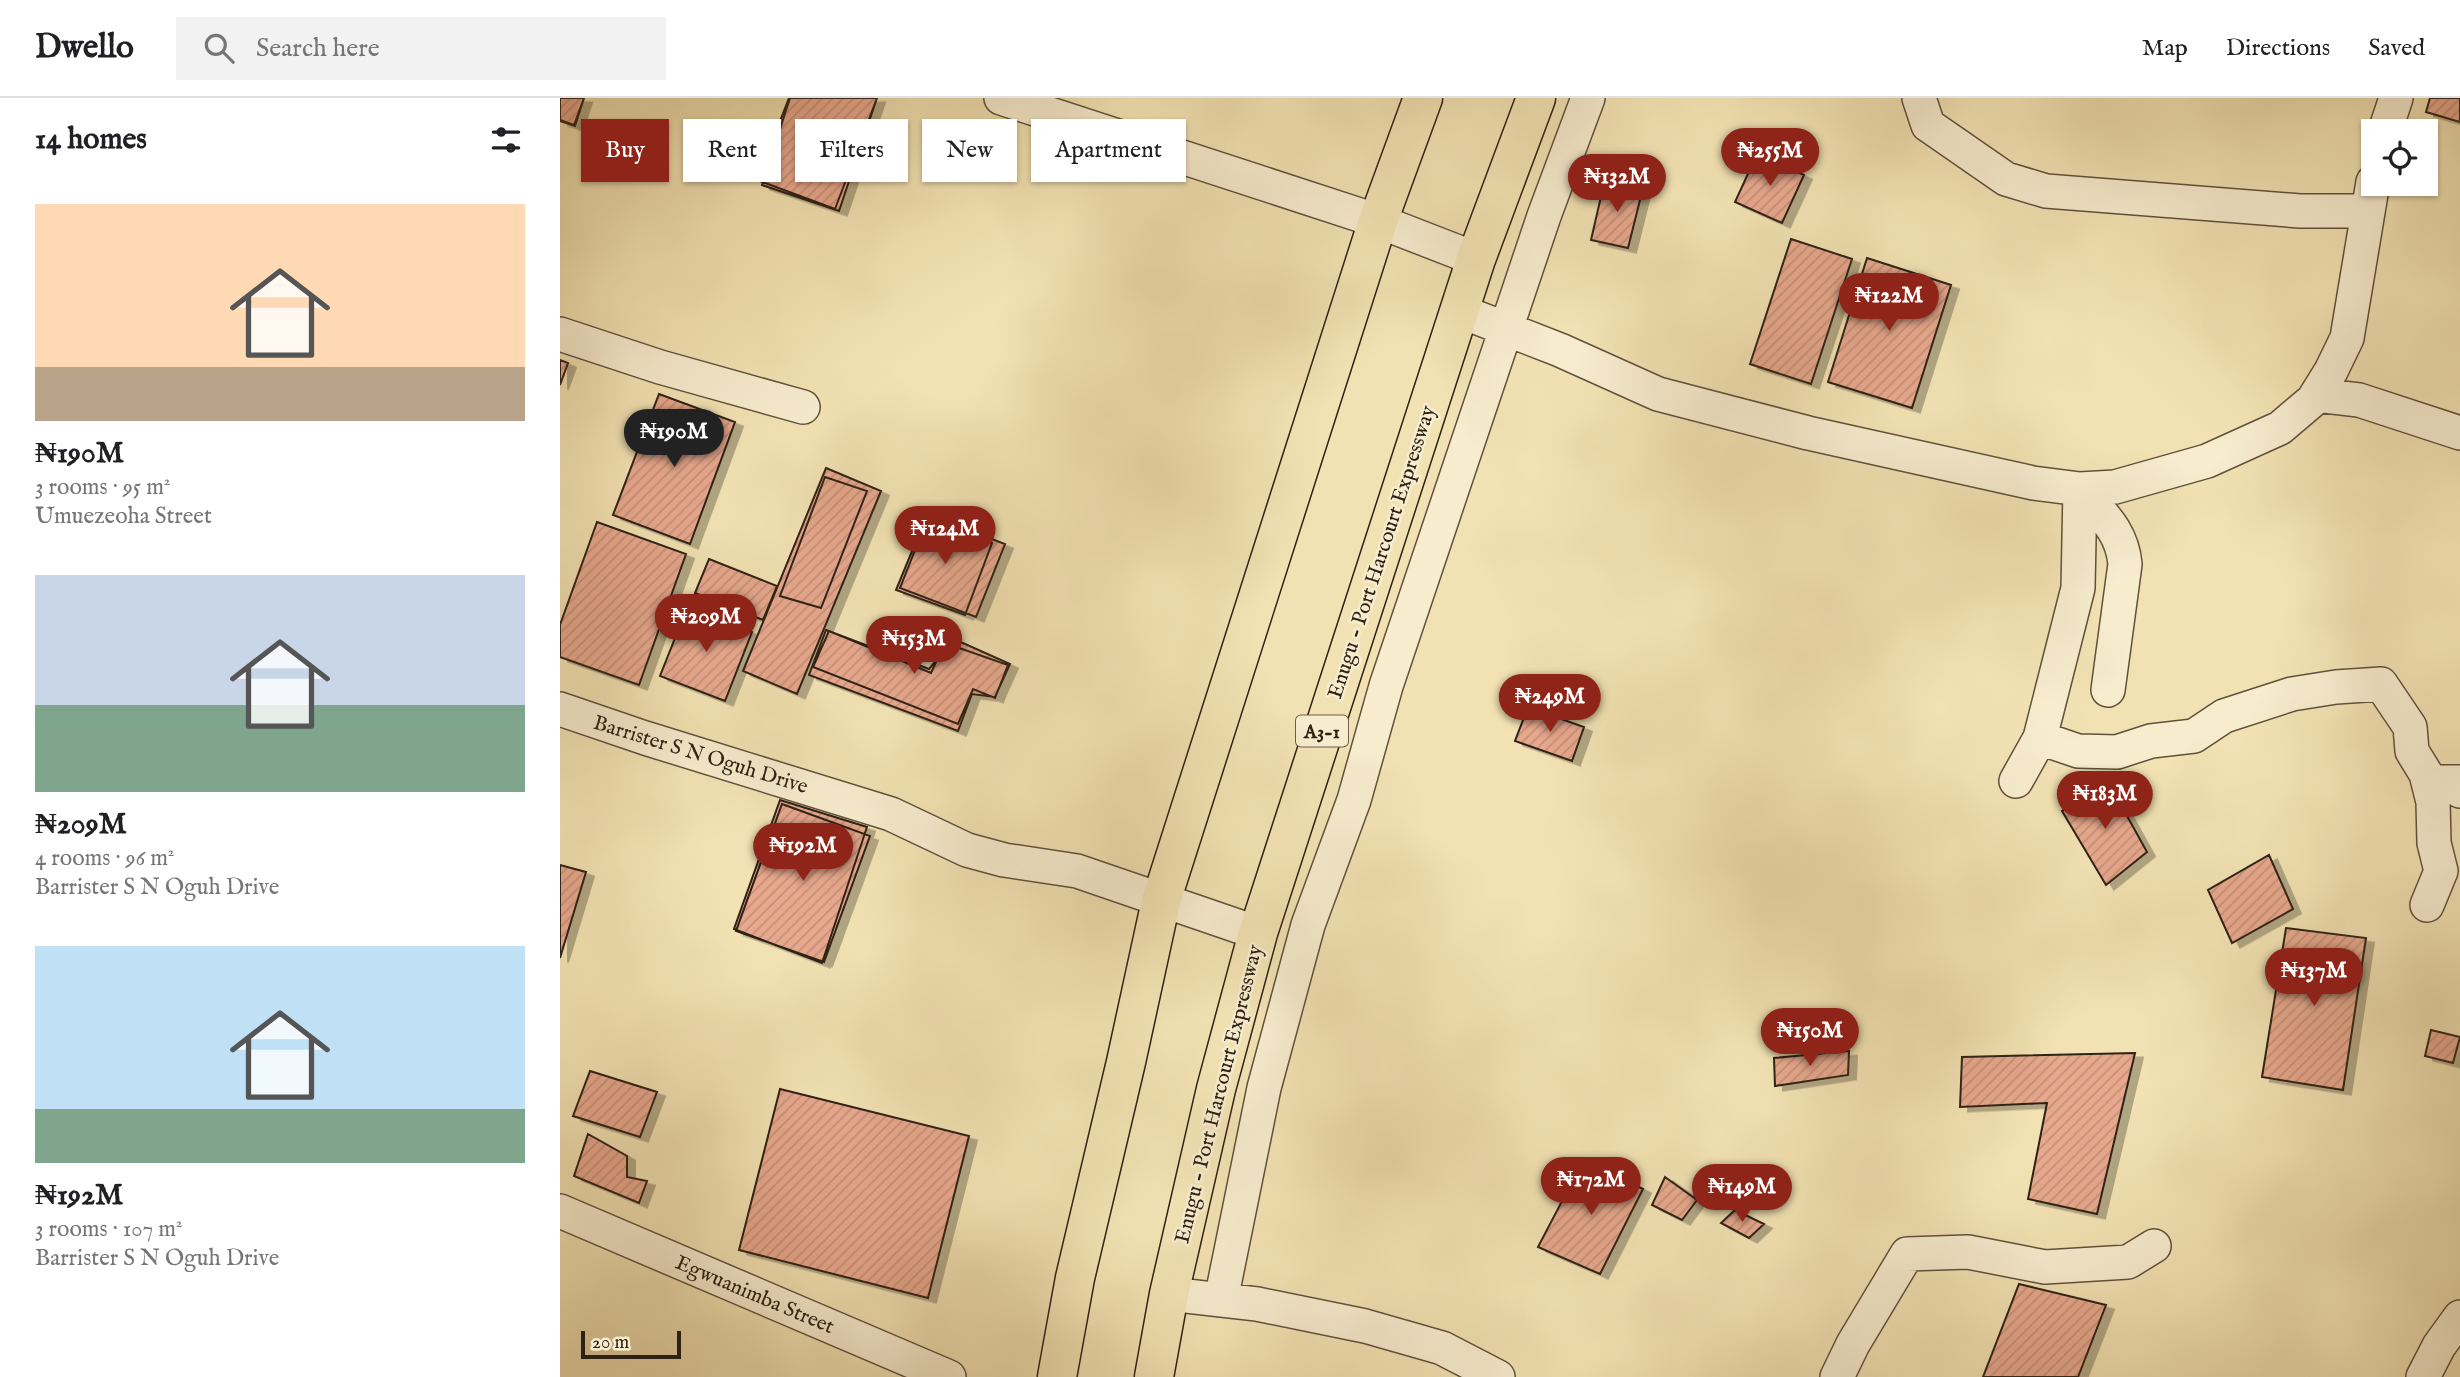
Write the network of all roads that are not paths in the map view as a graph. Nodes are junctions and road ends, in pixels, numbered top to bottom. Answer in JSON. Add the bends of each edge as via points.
{"nodes":[{"id":1,"x":1001,"y":98,"type":"edge"},
{"id":2,"x":1423,"y":98,"type":"edge"},
{"id":3,"x":1536,"y":98,"type":"edge"},
{"id":4,"x":1588,"y":98,"type":"edge"},
{"id":5,"x":1919,"y":98,"type":"edge"},
{"id":6,"x":2396,"y":98,"type":"edge"},
{"id":7,"x":2389,"y":119,"type":"edge"},
{"id":8,"x":2370,"y":197,"type":"edge"},
{"id":9,"x":1378,"y":221,"type":"junction"},
{"id":10,"x":1476,"y":259,"type":"junction"},
{"id":11,"x":1460,"y":311,"type":"junction"},
{"id":12,"x":1507,"y":330,"type":"junction"},
{"id":13,"x":560,"y":334,"type":"edge"},
{"id":14,"x":2316,"y":395,"type":"junction"},
{"id":15,"x":803,"y":407,"type":"dead end"},
{"id":16,"x":2460,"y":433,"type":"edge"},
{"id":17,"x":2080,"y":489,"type":"junction"},
{"id":18,"x":2108,"y":690,"type":"dead end"},
{"id":19,"x":560,"y":709,"type":"edge"},
{"id":20,"x":2040,"y":738,"type":"junction"},
{"id":21,"x":2016,"y":781,"type":"dead end"},
{"id":22,"x":2428,"y":782,"type":"junction"},
{"id":23,"x":2460,"y":791,"type":"edge"},
{"id":24,"x":1161,"y":901,"type":"junction"},
{"id":25,"x":2427,"y":905,"type":"dead end"},
{"id":26,"x":1258,"y":933,"type":"junction"},
{"id":27,"x":560,"y":1211,"type":"edge"},
{"id":28,"x":2154,"y":1246,"type":"dead end"},
{"id":29,"x":1169,"y":1294,"type":"junction"},
{"id":30,"x":1222,"y":1300,"type":"junction"},
{"id":31,"x":2460,"y":1317,"type":"edge"},
{"id":32,"x":949,"y":1377,"type":"edge"},
{"id":33,"x":1057,"y":1377,"type":"edge"},
{"id":34,"x":1154,"y":1377,"type":"edge"},
{"id":35,"x":1498,"y":1377,"type":"edge"},
{"id":36,"x":1838,"y":1377,"type":"edge"},
{"id":37,"x":2423,"y":1377,"type":"edge"}],
"edges":[{"from":1,"to":9,"type":"street"},
{"from":2,"to":9,"type":"highway"},
{"from":3,"to":10,"type":"highway","name":"Enugu - Port Harcourt Expressway","number":"A3-1"},
{"from":4,"to":12,"type":"street"},
{"from":5,"to":8,"type":"street","via":[[1928,125],[2006,179],[2046,191],[2300,211]]},
{"from":6,"to":7,"type":"street"},
{"from":8,"to":14,"type":"street","via":[[2347,338]]},
{"from":9,"to":10,"type":"street"},
{"from":9,"to":24,"type":"highway"},
{"from":10,"to":11,"type":"highway","name":"Enugu - Port Harcourt Expressway","number":"A3-1"},
{"from":11,"to":12,"type":"street"},
{"from":11,"to":26,"type":"highway","name":"Enugu - Port Harcourt Expressway","number":"A3-1"},
{"from":12,"to":17,"type":"street","via":[[1658,394],[1821,436],[2033,483]]},
{"from":12,"to":30,"type":"street","via":[[1386,686],[1354,800],[1308,925],[1265,1088]]},
{"from":13,"to":15,"type":"street","via":[[660,368]]},
{"from":14,"to":16,"type":"street","via":[[2359,400]]},
{"from":14,"to":17,"type":"street","via":[[2280,428],[2207,461],[2115,486]]},
{"from":17,"to":18,"type":"street","via":[[2123,545],[2125,564]]},
{"from":17,"to":20,"type":"street","via":[[2078,588]]},
{"from":19,"to":24,"type":"street","name":"Barrister S N Oguh Drive","via":[[891,814],[967,850],[1077,871]]},
{"from":20,"to":21,"type":"street"},
{"from":20,"to":22,"type":"street","via":[[2078,751],[2117,752],[2151,741],[2193,736],[2224,716],[2292,694],[2381,684],[2410,727],[2412,751]]},
{"from":22,"to":23,"type":"street","via":[[2458,782]]},
{"from":22,"to":25,"type":"street","via":[[2441,871]]},
{"from":24,"to":26,"type":"street","name":"Barrister S N Oguh Drive"},
{"from":24,"to":33,"type":"highway","via":[[1075,1278]]},
{"from":26,"to":29,"type":"highway","name":"Enugu - Port Harcourt Expressway","number":"A3-1","via":[[1216,1088]]},
{"from":27,"to":32,"type":"street","name":"Egwuanimba Street"},
{"from":28,"to":36,"type":"street","via":[[2128,1262],[2045,1267],[1968,1252],[1907,1254]]},
{"from":29,"to":30,"type":"street"},
{"from":29,"to":34,"type":"highway","name":"Enugu - Port Harcourt Expressway","number":"A3-1"},
{"from":30,"to":35,"type":"street","via":[[1365,1326],[1442,1348]]},
{"from":31,"to":37,"type":"street"}]}
